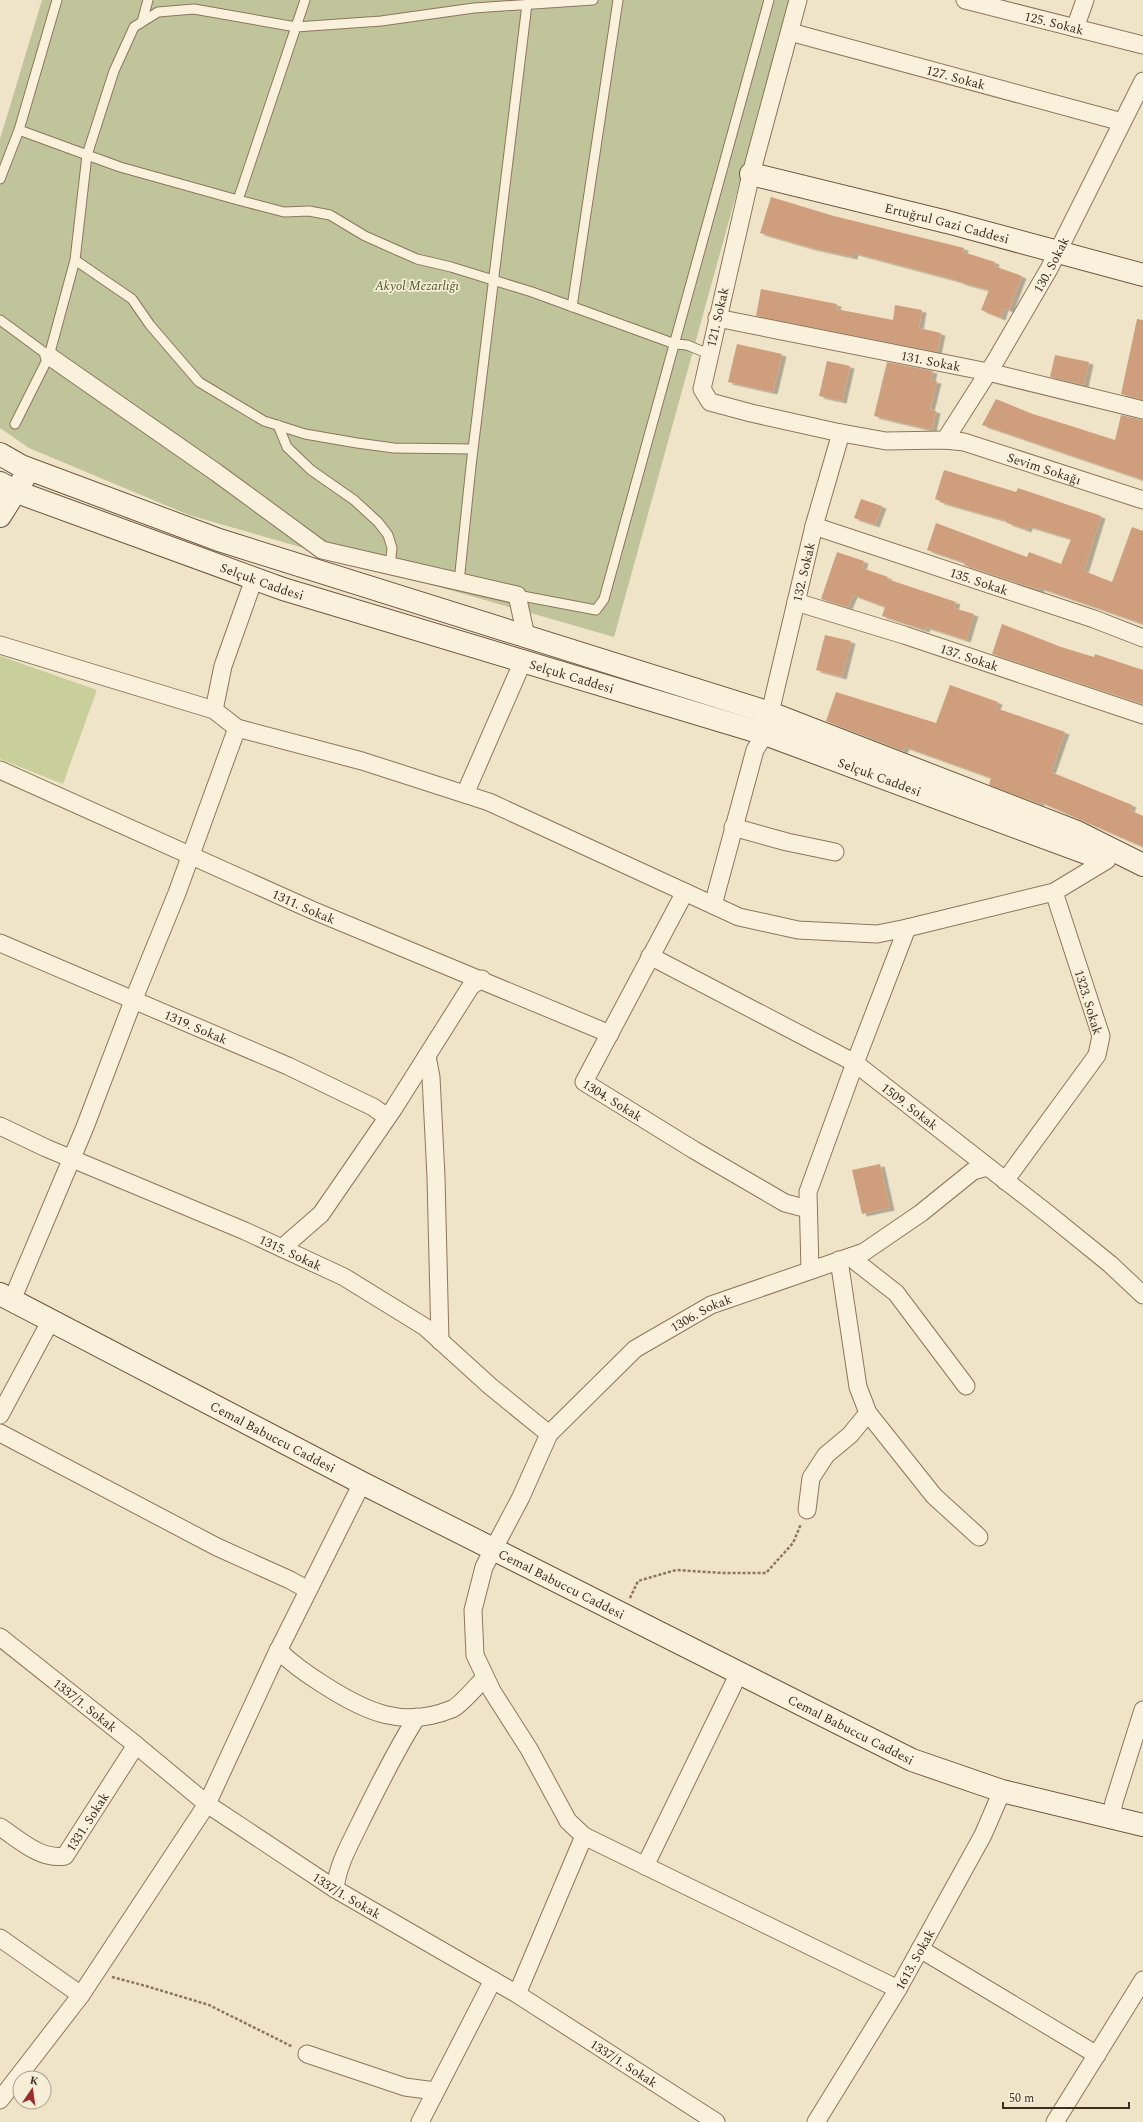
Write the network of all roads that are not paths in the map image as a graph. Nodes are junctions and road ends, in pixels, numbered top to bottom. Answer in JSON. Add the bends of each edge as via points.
{"nodes":[{"id":1,"x":57,"y":0,"type":"edge"},
{"id":2,"x":148,"y":0,"type":"edge"},
{"id":3,"x":305,"y":0,"type":"edge"},
{"id":4,"x":593,"y":0,"type":"edge"},
{"id":5,"x":618,"y":0,"type":"edge"},
{"id":6,"x":769,"y":0,"type":"edge"},
{"id":7,"x":798,"y":0,"type":"edge"},
{"id":8,"x":965,"y":0,"type":"edge"},
{"id":9,"x":1085,"y":0,"type":"edge"},
{"id":10,"x":527,"y":4,"type":"junction"},
{"id":11,"x":142,"y":22,"type":"junction"},
{"id":12,"x":296,"y":27,"type":"junction"},
{"id":13,"x":1075,"y":28,"type":"junction"},
{"id":14,"x":790,"y":32,"type":"junction"},
{"id":15,"x":1143,"y":45,"type":"edge"},
{"id":16,"x":1143,"y":81,"type":"edge"},
{"id":17,"x":1122,"y":122,"type":"junction"},
{"id":18,"x":20,"y":130,"type":"junction"},
{"id":19,"x":87,"y":155,"type":"junction"},
{"id":20,"x":751,"y":174,"type":"junction"},
{"id":21,"x":0,"y":180,"type":"edge"},
{"id":22,"x":238,"y":200,"type":"junction"},
{"id":23,"x":1058,"y":251,"type":"junction"},
{"id":24,"x":75,"y":260,"type":"junction"},
{"id":25,"x":1143,"y":275,"type":"edge"},
{"id":26,"x":493,"y":280,"type":"junction"},
{"id":27,"x":572,"y":306,"type":"junction"},
{"id":28,"x":717,"y":318,"type":"junction"},
{"id":29,"x":0,"y":320,"type":"edge"},
{"id":30,"x":675,"y":344,"type":"junction"},
{"id":31,"x":709,"y":354,"type":"junction"},
{"id":32,"x":49,"y":356,"type":"junction"},
{"id":33,"x":988,"y":372,"type":"junction"},
{"id":34,"x":1143,"y":410,"type":"edge"},
{"id":35,"x":15,"y":424,"type":"dead end"},
{"id":36,"x":278,"y":425,"type":"junction"},
{"id":37,"x":841,"y":433,"type":"junction"},
{"id":38,"x":945,"y":440,"type":"junction"},
{"id":39,"x":473,"y":449,"type":"junction"},
{"id":40,"x":0,"y":454,"type":"edge"},
{"id":41,"x":29,"y":470,"type":"junction"},
{"id":42,"x":8,"y":487,"type":"edge"},
{"id":43,"x":1143,"y":500,"type":"edge"},
{"id":44,"x":0,"y":516,"type":"edge"},
{"id":45,"x":814,"y":526,"type":"junction"},
{"id":46,"x":390,"y":566,"type":"junction"},
{"id":47,"x":254,"y":578,"type":"junction"},
{"id":48,"x":459,"y":582,"type":"junction"},
{"id":49,"x":518,"y":595,"type":"junction"},
{"id":50,"x":796,"y":602,"type":"junction"},
{"id":51,"x":526,"y":636,"type":"junction"},
{"id":52,"x":1143,"y":638,"type":"edge"},
{"id":53,"x":0,"y":645,"type":"edge"},
{"id":54,"x":523,"y":661,"type":"junction"},
{"id":55,"x":214,"y":710,"type":"junction"},
{"id":56,"x":770,"y":713,"type":"junction"},
{"id":57,"x":1143,"y":715,"type":"edge"},
{"id":58,"x":237,"y":728,"type":"junction"},
{"id":59,"x":765,"y":734,"type":"junction"},
{"id":60,"x":0,"y":770,"type":"edge"},
{"id":61,"x":465,"y":794,"type":"junction"},
{"id":62,"x":733,"y":827,"type":"junction"},
{"id":63,"x":835,"y":852,"type":"dead end"},
{"id":64,"x":191,"y":855,"type":"junction"},
{"id":65,"x":1107,"y":860,"type":"junction"},
{"id":66,"x":1143,"y":865,"type":"edge"},
{"id":67,"x":1143,"y":872,"type":"edge"},
{"id":68,"x":685,"y":892,"type":"junction"},
{"id":69,"x":1054,"y":892,"type":"junction"},
{"id":70,"x":713,"y":905,"type":"junction"},
{"id":71,"x":907,"y":928,"type":"junction"},
{"id":72,"x":0,"y":943,"type":"edge"},
{"id":73,"x":650,"y":956,"type":"junction"},
{"id":74,"x":482,"y":979,"type":"junction"},
{"id":75,"x":133,"y":1001,"type":"junction"},
{"id":76,"x":610,"y":1034,"type":"junction"},
{"id":77,"x":427,"y":1056,"type":"junction"},
{"id":78,"x":855,"y":1063,"type":"junction"},
{"id":79,"x":387,"y":1117,"type":"junction"},
{"id":80,"x":0,"y":1126,"type":"edge"},
{"id":81,"x":71,"y":1158,"type":"junction"},
{"id":82,"x":987,"y":1167,"type":"junction"},
{"id":83,"x":1005,"y":1180,"type":"junction"},
{"id":84,"x":808,"y":1209,"type":"junction"},
{"id":85,"x":282,"y":1248,"type":"junction"},
{"id":86,"x":845,"y":1259,"type":"junction"},
{"id":87,"x":810,"y":1270,"type":"junction"},
{"id":88,"x":1143,"y":1295,"type":"edge"},
{"id":89,"x":6,"y":1297,"type":"edge"},
{"id":90,"x":52,"y":1320,"type":"junction"},
{"id":91,"x":440,"y":1341,"type":"junction"},
{"id":92,"x":966,"y":1386,"type":"dead end"},
{"id":93,"x":868,"y":1413,"type":"junction"},
{"id":94,"x":0,"y":1415,"type":"edge"},
{"id":95,"x":0,"y":1433,"type":"edge"},
{"id":96,"x":549,"y":1434,"type":"junction"},
{"id":97,"x":362,"y":1483,"type":"junction"},
{"id":98,"x":807,"y":1510,"type":"road end"},
{"id":99,"x":979,"y":1537,"type":"dead end"},
{"id":100,"x":493,"y":1549,"type":"junction"},
{"id":101,"x":308,"y":1590,"type":"junction"},
{"id":102,"x":0,"y":1636,"type":"edge"},
{"id":103,"x":278,"y":1650,"type":"junction"},
{"id":104,"x":738,"y":1672,"type":"junction"},
{"id":105,"x":485,"y":1678,"type":"junction"},
{"id":106,"x":1143,"y":1710,"type":"edge"},
{"id":107,"x":418,"y":1717,"type":"junction"},
{"id":108,"x":136,"y":1745,"type":"junction"},
{"id":109,"x":1002,"y":1791,"type":"junction"},
{"id":110,"x":207,"y":1804,"type":"junction"},
{"id":111,"x":1111,"y":1817,"type":"junction"},
{"id":112,"x":1143,"y":1825,"type":"edge"},
{"id":113,"x":0,"y":1827,"type":"edge"},
{"id":114,"x":584,"y":1836,"type":"junction"},
{"id":115,"x":646,"y":1866,"type":"junction"},
{"id":116,"x":335,"y":1889,"type":"junction"},
{"id":117,"x":0,"y":1938,"type":"edge"},
{"id":118,"x":920,"y":1949,"type":"junction"},
{"id":119,"x":493,"y":1980,"type":"junction"},
{"id":120,"x":1143,"y":1980,"type":"edge"},
{"id":121,"x":898,"y":1989,"type":"junction"},
{"id":122,"x":517,"y":1994,"type":"junction"},
{"id":123,"x":81,"y":1995,"type":"junction"},
{"id":124,"x":308,"y":2054,"type":"road end"},
{"id":125,"x":1097,"y":2055,"type":"junction"},
{"id":126,"x":435,"y":2090,"type":"junction"},
{"id":127,"x":0,"y":2100,"type":"edge"},
{"id":128,"x":420,"y":2122,"type":"edge"},
{"id":129,"x":716,"y":2122,"type":"edge"},
{"id":130,"x":816,"y":2122,"type":"edge"},
{"id":131,"x":1055,"y":2122,"type":"edge"}],
"edges":[{"from":1,"to":18,"type":"lane"},
{"from":2,"to":11,"type":"lane"},
{"from":3,"to":12,"type":"lane"},
{"from":4,"to":10,"type":"lane"},
{"from":5,"to":27,"type":"lane"},
{"from":6,"to":30,"type":"lane"},
{"from":7,"to":14,"type":"street","name":"121. Sokak"},
{"from":8,"to":13,"type":"street","name":"125. Sokak"},
{"from":9,"to":13,"type":"street"},
{"from":10,"to":12,"type":"lane","via":[[474,8],[381,21]]},
{"from":10,"to":26,"type":"lane"},
{"from":11,"to":12,"type":"lane","via":[[158,12],[194,9]]},
{"from":11,"to":19,"type":"lane","via":[[134,27],[114,71]]},
{"from":12,"to":22,"type":"lane"},
{"from":13,"to":15,"type":"street","name":"125. Sokak"},
{"from":14,"to":17,"type":"street","name":"127. Sokak"},
{"from":14,"to":20,"type":"street","name":"121. Sokak"},
{"from":16,"to":17,"type":"street","name":"130. Sokak"},
{"from":17,"to":23,"type":"street","name":"130. Sokak"},
{"from":18,"to":19,"type":"lane"},
{"from":18,"to":21,"type":"lane"},
{"from":19,"to":22,"type":"lane","via":[[120,167]]},
{"from":19,"to":24,"type":"lane"},
{"from":20,"to":23,"type":"main road","name":"Ertuğrul Gazi Caddesi"},
{"from":20,"to":28,"type":"street","name":"121. Sokak"},
{"from":22,"to":26,"type":"lane","via":[[284,212],[309,211],[330,215],[365,236],[417,259],[451,266]]},
{"from":23,"to":25,"type":"main road","name":"Ertuğrul Gazi Caddesi"},
{"from":23,"to":33,"type":"street","name":"130. Sokak"},
{"from":24,"to":32,"type":"lane"},
{"from":24,"to":36,"type":"lane","via":[[132,299],[150,325],[199,382],[264,421]]},
{"from":26,"to":27,"type":"lane"},
{"from":26,"to":39,"type":"lane"},
{"from":27,"to":30,"type":"lane"},
{"from":28,"to":31,"type":"street","name":"121. Sokak"},
{"from":28,"to":33,"type":"street","name":"131. Sokak"},
{"from":29,"to":32,"type":"lane"},
{"from":30,"to":31,"type":"lane","via":[[687,345]]},
{"from":30,"to":49,"type":"lane","via":[[604,599],[596,610]]},
{"from":31,"to":37,"type":"street","name":"121. Sokak","via":[[702,389],[710,402]]},
{"from":32,"to":35,"type":"lane"},
{"from":32,"to":46,"type":"street","via":[[322,550]]},
{"from":33,"to":34,"type":"street","name":"131. Sokak"},
{"from":33,"to":38,"type":"street","name":"130. Sokak"},
{"from":36,"to":39,"type":"lane","via":[[305,434],[394,448]]},
{"from":36,"to":46,"type":"lane","via":[[287,447],[311,470],[354,500],[378,522],[388,535],[392,548]]},
{"from":37,"to":38,"type":"street","name":"121. Sokak","via":[[886,441]]},
{"from":37,"to":45,"type":"street","name":"132. Sokak"},
{"from":38,"to":43,"type":"street","name":"Sevim Sokağı","via":[[964,442]]},
{"from":39,"to":48,"type":"lane"},
{"from":40,"to":41,"type":"main road"},
{"from":41,"to":42,"type":"main road"},
{"from":41,"to":51,"type":"main road","via":[[219,540]]},
{"from":42,"to":44,"type":"main road"},
{"from":42,"to":47,"type":"main road","name":"Selçuk Caddesi"},
{"from":45,"to":50,"type":"street","name":"132. Sokak"},
{"from":45,"to":52,"type":"street","name":"135. Sokak","via":[[1094,619]]},
{"from":46,"to":48,"type":"street"},
{"from":47,"to":54,"type":"main road","name":"Selçuk Caddesi"},
{"from":47,"to":55,"type":"street","via":[[223,666]]},
{"from":48,"to":49,"type":"street"},
{"from":49,"to":51,"type":"street"},
{"from":50,"to":56,"type":"street","name":"132. Sokak"},
{"from":50,"to":57,"type":"street","name":"137. Sokak","via":[[904,635]]},
{"from":51,"to":56,"type":"main road"},
{"from":53,"to":55,"type":"street"},
{"from":54,"to":59,"type":"main road","name":"Selçuk Caddesi"},
{"from":54,"to":61,"type":"street"},
{"from":55,"to":58,"type":"street"},
{"from":56,"to":59,"type":"street","name":"132. Sokak"},
{"from":56,"to":66,"type":"main road","via":[[1077,832]]},
{"from":58,"to":61,"type":"street","via":[[362,761]]},
{"from":58,"to":64,"type":"street"},
{"from":59,"to":62,"type":"street","name":"132. Sokak","via":[[755,750]]},
{"from":59,"to":65,"type":"main road","name":"Selçuk Caddesi"},
{"from":60,"to":64,"type":"street","name":"1311. Sokak"},
{"from":61,"to":68,"type":"street","via":[[489,802]]},
{"from":62,"to":63,"type":"street"},
{"from":62,"to":70,"type":"street","name":"132. Sokak"},
{"from":64,"to":74,"type":"street","name":"1311. Sokak","via":[[312,910]]},
{"from":64,"to":75,"type":"street"},
{"from":65,"to":67,"type":"main road","name":"Selçuk Caddesi"},
{"from":65,"to":69,"type":"street"},
{"from":68,"to":70,"type":"street"},
{"from":68,"to":73,"type":"street","name":"1304. Sokak"},
{"from":69,"to":71,"type":"street"},
{"from":69,"to":83,"type":"street","name":"1323. Sokak","via":[[1101,1036],[1094,1058]]},
{"from":70,"to":71,"type":"street","via":[[739,917],[798,930],[877,934]]},
{"from":71,"to":78,"type":"street"},
{"from":72,"to":75,"type":"street","name":"1319. Sokak"},
{"from":73,"to":76,"type":"street","name":"1304. Sokak"},
{"from":73,"to":78,"type":"street","name":"1509. Sokak"},
{"from":74,"to":76,"type":"street","name":"1311. Sokak"},
{"from":74,"to":77,"type":"street","via":[[471,986]]},
{"from":75,"to":79,"type":"street","name":"1319. Sokak","via":[[288,1066],[373,1107]]},
{"from":75,"to":81,"type":"street"},
{"from":76,"to":84,"type":"street","name":"1304. Sokak","via":[[584,1082],[785,1203]]},
{"from":77,"to":79,"type":"street"},
{"from":77,"to":91,"type":"street","via":[[431,1077],[436,1178]]},
{"from":78,"to":82,"type":"street","name":"1509. Sokak"},
{"from":78,"to":84,"type":"street","via":[[808,1192]]},
{"from":79,"to":85,"type":"street","via":[[321,1214]]},
{"from":80,"to":81,"type":"street","name":"1315. Sokak"},
{"from":81,"to":85,"type":"street","name":"1315. Sokak"},
{"from":81,"to":89,"type":"street"},
{"from":82,"to":83,"type":"street","name":"1509. Sokak"},
{"from":82,"to":86,"type":"street","name":"1306. Sokak","via":[[973,1171],[921,1213],[864,1252]]},
{"from":83,"to":88,"type":"street","name":"1509. Sokak","via":[[1110,1264]]},
{"from":84,"to":87,"type":"street"},
{"from":85,"to":91,"type":"street","name":"1315. Sokak","via":[[344,1277],[425,1327]]},
{"from":86,"to":87,"type":"street","name":"1306. Sokak"},
{"from":86,"to":92,"type":"street","via":[[896,1293]]},
{"from":86,"to":93,"type":"street","via":[[858,1387]]},
{"from":87,"to":96,"type":"street","name":"1306. Sokak","via":[[711,1305],[635,1349]]},
{"from":89,"to":90,"type":"main road","name":"Cemal Babuccu Caddesi"},
{"from":90,"to":94,"type":"street"},
{"from":90,"to":97,"type":"main road","name":"Cemal Babuccu Caddesi"},
{"from":91,"to":96,"type":"street","name":"1315. Sokak"},
{"from":93,"to":98,"type":"street","via":[[850,1435],[826,1455],[811,1478]]},
{"from":93,"to":99,"type":"street","via":[[934,1496]]},
{"from":95,"to":101,"type":"street","via":[[203,1540]]},
{"from":96,"to":100,"type":"street","name":"1306. Sokak"},
{"from":97,"to":100,"type":"main road","name":"Cemal Babuccu Caddesi"},
{"from":97,"to":101,"type":"street"},
{"from":100,"to":104,"type":"main road","name":"Cemal Babuccu Caddesi"},
{"from":100,"to":105,"type":"street","name":"1306. Sokak","via":[[484,1567],[473,1610],[475,1655]]},
{"from":101,"to":103,"type":"street"},
{"from":102,"to":108,"type":"street","name":"1337/1. Sokak"},
{"from":103,"to":107,"type":"street","via":[[348,1700],[386,1716]]},
{"from":103,"to":110,"type":"street"},
{"from":104,"to":109,"type":"main road","name":"Cemal Babuccu Caddesi","via":[[912,1760]]},
{"from":104,"to":115,"type":"street"},
{"from":105,"to":107,"type":"street","via":[[454,1708]]},
{"from":105,"to":114,"type":"street","name":"1306. Sokak","via":[[529,1749],[568,1821]]},
{"from":106,"to":111,"type":"street"},
{"from":107,"to":116,"type":"street","via":[[405,1737],[337,1870]]},
{"from":108,"to":110,"type":"street","name":"1337/1. Sokak"},
{"from":108,"to":113,"type":"street","name":"1331. Sokak","via":[[65,1856],[55,1858],[43,1855]]},
{"from":109,"to":111,"type":"main road","name":"Cemal Babuccu Caddesi"},
{"from":109,"to":118,"type":"street","name":"1613. Sokak","via":[[983,1836]]},
{"from":110,"to":116,"type":"street","name":"1337/1. Sokak"},
{"from":110,"to":123,"type":"street"},
{"from":111,"to":112,"type":"main road","name":"Cemal Babuccu Caddesi"},
{"from":114,"to":115,"type":"street","name":"1306. Sokak"},
{"from":114,"to":122,"type":"street"},
{"from":115,"to":121,"type":"street","name":"1306. Sokak"},
{"from":116,"to":119,"type":"street","name":"1337/1. Sokak"},
{"from":117,"to":123,"type":"street"},
{"from":118,"to":121,"type":"street","name":"1613. Sokak"},
{"from":118,"to":125,"type":"street"},
{"from":119,"to":122,"type":"street","name":"1337/1. Sokak"},
{"from":119,"to":126,"type":"street"},
{"from":120,"to":125,"type":"street"},
{"from":121,"to":130,"type":"street","name":"1613. Sokak"},
{"from":122,"to":129,"type":"street","name":"1337/1. Sokak"},
{"from":123,"to":127,"type":"street"},
{"from":124,"to":126,"type":"street","via":[[405,2087]]},
{"from":125,"to":131,"type":"street"},
{"from":126,"to":128,"type":"street"}]}
